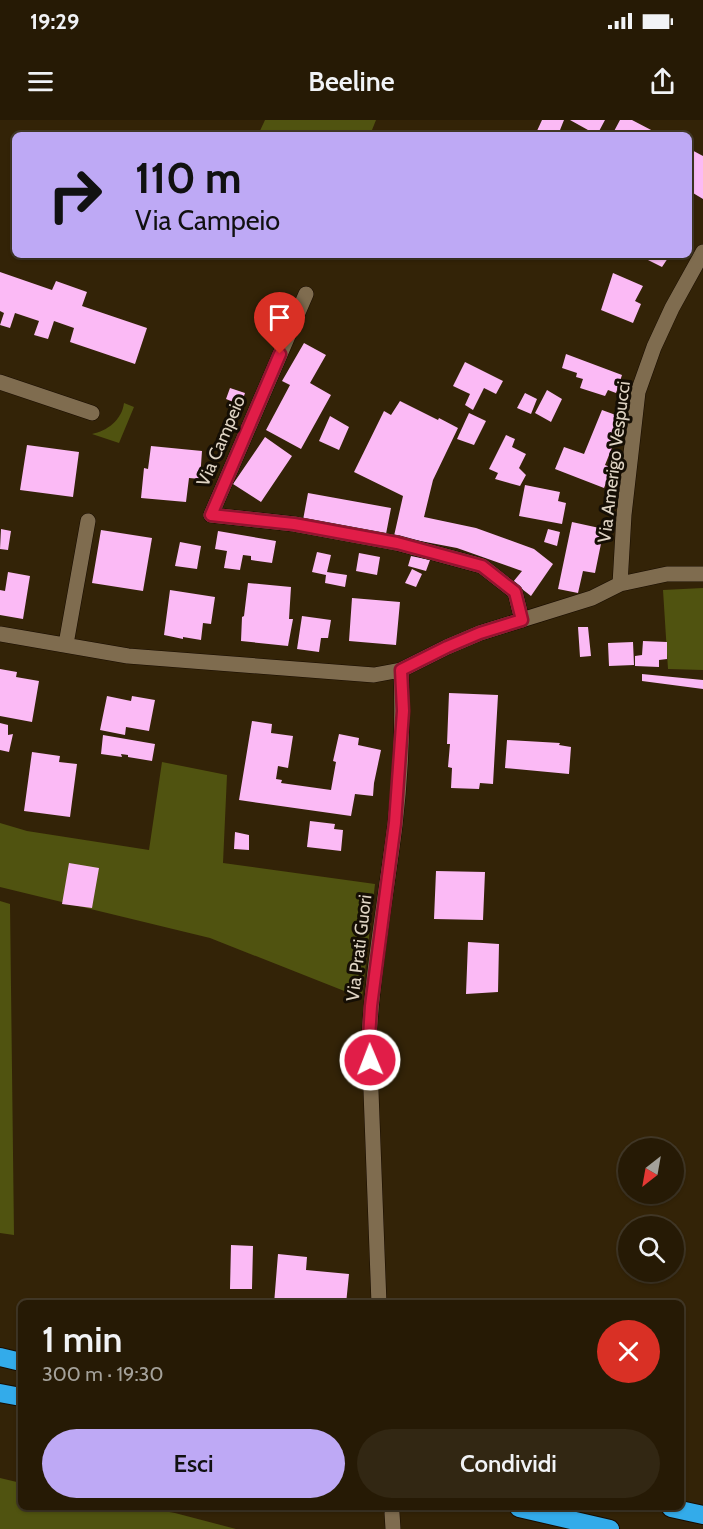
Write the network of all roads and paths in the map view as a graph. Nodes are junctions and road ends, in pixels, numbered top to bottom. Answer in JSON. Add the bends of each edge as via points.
{"nodes":[{"id":1,"x":703,"y":252,"type":"edge"},
{"id":2,"x":306,"y":294,"type":"dead end"},
{"id":3,"x":0,"y":382,"type":"edge"},
{"id":4,"x":92,"y":413,"type":"dead end"},
{"id":5,"x":88,"y":521,"type":"dead end"},
{"id":6,"x":703,"y":574,"type":"edge"},
{"id":7,"x":621,"y":584,"type":"junction"},
{"id":8,"x":522,"y":620,"type":"junction"},
{"id":9,"x":0,"y":634,"type":"edge"},
{"id":10,"x":66,"y":644,"type":"junction"},
{"id":11,"x":401,"y":670,"type":"junction"},
{"id":12,"x":380,"y":1300,"type":"edge"},
{"id":13,"x":0,"y":1357,"type":"edge"},
{"id":14,"x":18,"y":1361,"type":"edge"},
{"id":15,"x":0,"y":1393,"type":"edge"},
{"id":16,"x":18,"y":1396,"type":"edge"},
{"id":17,"x":528,"y":1510,"type":"edge"},
{"id":18,"x":680,"y":1510,"type":"edge"},
{"id":19,"x":392,"y":1513,"type":"dead end"},
{"id":20,"x":703,"y":1515,"type":"edge"},
{"id":21,"x":393,"y":1529,"type":"edge"},
{"id":22,"x":610,"y":1529,"type":"edge"}],
"edges":[{"from":1,"to":7,"type":"street","name":"Via Amerigo Vespucci","via":[[672,308],[638,392],[624,515]]},
{"from":2,"to":8,"type":"street","name":"Via Campeio","via":[[211,515],[294,524],[397,543],[482,566],[515,592]]},
{"from":3,"to":4,"type":"street"},
{"from":5,"to":10,"type":"street"},
{"from":6,"to":7,"type":"street","via":[[668,574]]},
{"from":7,"to":8,"type":"street","via":[[592,598]]},
{"from":8,"to":11,"type":"street","via":[[455,643]]},
{"from":9,"to":10,"type":"street"},
{"from":10,"to":11,"type":"street","via":[[128,656],[374,675]]},
{"from":11,"to":12,"type":"street","name":"Via Prati Guori","via":[[403,711],[395,823],[369,1038]]},
{"from":13,"to":14,"type":"highway"},
{"from":15,"to":16,"type":"highway"},
{"from":17,"to":22,"type":"highway"},
{"from":18,"to":20,"type":"highway"},
{"from":19,"to":21,"type":"street"}]}
